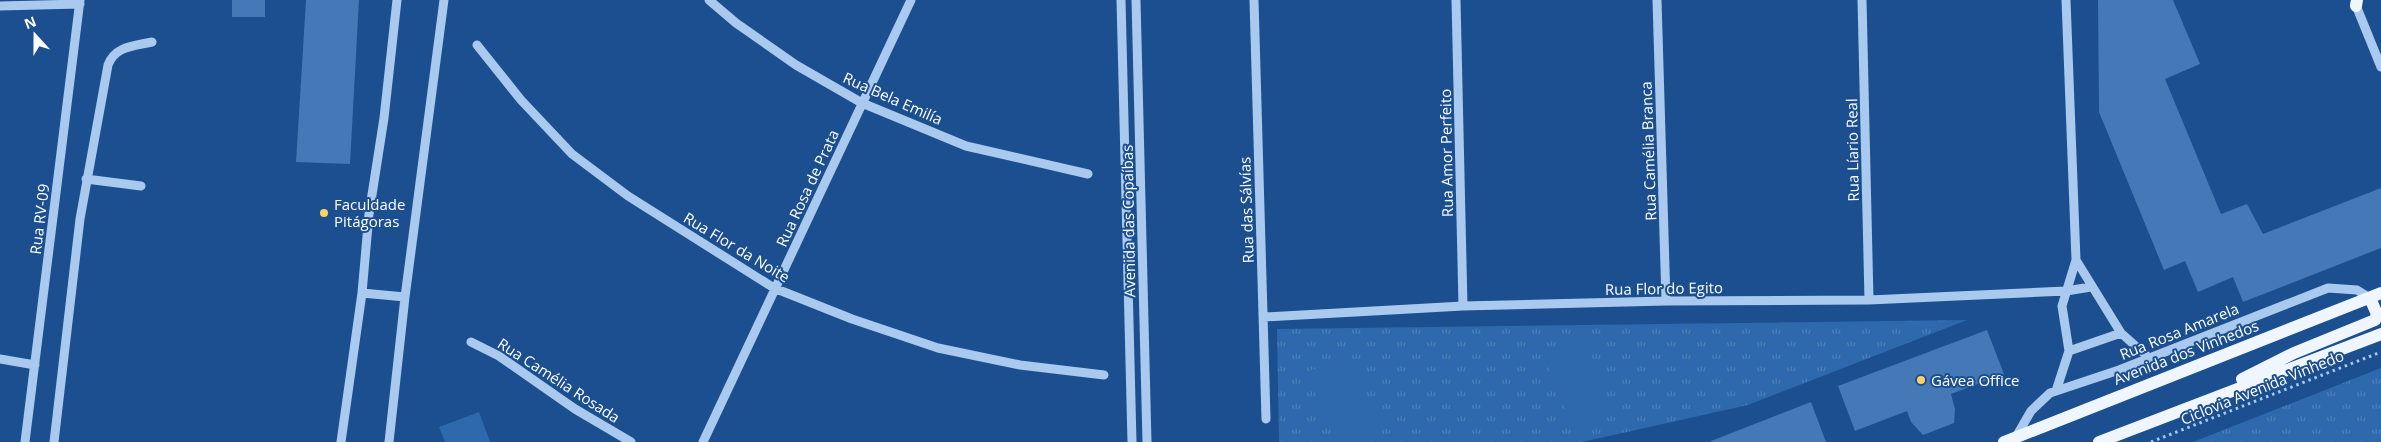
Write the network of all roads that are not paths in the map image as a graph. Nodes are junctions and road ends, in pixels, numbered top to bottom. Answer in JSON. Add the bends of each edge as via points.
{"nodes":[{"id":1,"x":397,"y":0,"type":"edge"},
{"id":2,"x":444,"y":0,"type":"edge"},
{"id":3,"x":709,"y":0,"type":"edge"},
{"id":4,"x":911,"y":0,"type":"edge"},
{"id":5,"x":1122,"y":0,"type":"edge"},
{"id":6,"x":1136,"y":0,"type":"edge"},
{"id":7,"x":1254,"y":0,"type":"edge"},
{"id":8,"x":1456,"y":0,"type":"edge"},
{"id":9,"x":1657,"y":0,"type":"edge"},
{"id":10,"x":1862,"y":0,"type":"edge"},
{"id":11,"x":2066,"y":0,"type":"edge"},
{"id":12,"x":80,"y":2,"type":"edge"},
{"id":13,"x":2356,"y":2,"type":"edge"},
{"id":14,"x":0,"y":6,"type":"edge"},
{"id":15,"x":152,"y":42,"type":"dead end"},
{"id":16,"x":477,"y":44,"type":"dead end"},
{"id":17,"x":2381,"y":67,"type":"edge"},
{"id":18,"x":862,"y":102,"type":"junction"},
{"id":19,"x":1088,"y":174,"type":"dead end"},
{"id":20,"x":86,"y":179,"type":"junction"},
{"id":21,"x":141,"y":186,"type":"dead end"},
{"id":22,"x":2076,"y":260,"type":"junction"},
{"id":23,"x":2091,"y":287,"type":"junction"},
{"id":24,"x":774,"y":288,"type":"junction"},
{"id":25,"x":2066,"y":291,"type":"junction"},
{"id":26,"x":362,"y":293,"type":"junction"},
{"id":27,"x":2375,"y":296,"type":"edge"},
{"id":28,"x":405,"y":297,"type":"junction"},
{"id":29,"x":1869,"y":300,"type":"junction"},
{"id":30,"x":1666,"y":301,"type":"junction"},
{"id":31,"x":1463,"y":306,"type":"junction"},
{"id":32,"x":1264,"y":317,"type":"junction"},
{"id":33,"x":2121,"y":333,"type":"junction"},
{"id":34,"x":2381,"y":334,"type":"edge"},
{"id":35,"x":470,"y":342,"type":"dead end"},
{"id":36,"x":2069,"y":351,"type":"junction"},
{"id":37,"x":2149,"y":358,"type":"junction"},
{"id":38,"x":0,"y":359,"type":"edge"},
{"id":39,"x":35,"y":365,"type":"junction"},
{"id":40,"x":1104,"y":375,"type":"dead end"},
{"id":41,"x":2056,"y":391,"type":"junction"},
{"id":42,"x":2180,"y":411,"type":"junction"},
{"id":43,"x":1266,"y":419,"type":"dead end"},
{"id":44,"x":2016,"y":437,"type":"junction"},
{"id":45,"x":25,"y":442,"type":"edge"},
{"id":46,"x":54,"y":442,"type":"edge"},
{"id":47,"x":340,"y":442,"type":"edge"},
{"id":48,"x":389,"y":442,"type":"edge"},
{"id":49,"x":631,"y":442,"type":"edge"},
{"id":50,"x":703,"y":442,"type":"edge"},
{"id":51,"x":1132,"y":442,"type":"edge"},
{"id":52,"x":1147,"y":442,"type":"edge"},
{"id":53,"x":2004,"y":442,"type":"edge"},
{"id":54,"x":2099,"y":442,"type":"edge"}],
"edges":[{"from":1,"to":26,"type":"street"},
{"from":2,"to":28,"type":"street"},
{"from":3,"to":18,"type":"street","name":"Rua Bela Emilía","via":[[796,65]]},
{"from":4,"to":18,"type":"street","name":"Rua Rosa de Prata"},
{"from":5,"to":51,"type":"street","name":"Avenida das Copaíbas"},
{"from":6,"to":52,"type":"street","name":"Avenida das Copaíbas"},
{"from":7,"to":32,"type":"street","name":"Rua das Sálvías"},
{"from":8,"to":31,"type":"street","name":"Rua Amor Perfeito"},
{"from":9,"to":30,"type":"street","name":"Rua Camélia Branca"},
{"from":10,"to":29,"type":"street","name":"Rua Líario Real"},
{"from":11,"to":22,"type":"street"},
{"from":12,"to":14,"type":"street"},
{"from":12,"to":39,"type":"street","name":"Rua RV-09"},
{"from":13,"to":17,"type":"street"},
{"from":15,"to":20,"type":"street","via":[[118,50],[112,56]]},
{"from":16,"to":24,"type":"street","name":"Rua Flor da Noite","via":[[521,100],[572,154],[628,196]]},
{"from":18,"to":19,"type":"street","name":"Rua Bela Emilía","via":[[966,146]]},
{"from":18,"to":24,"type":"street","name":"Rua Rosa de Prata"},
{"from":20,"to":21,"type":"street"},
{"from":20,"to":46,"type":"street"},
{"from":22,"to":23,"type":"street"},
{"from":22,"to":25,"type":"street"},
{"from":23,"to":25,"type":"street","name":"Rua Flor do Egito"},
{"from":23,"to":33,"type":"street"},
{"from":24,"to":40,"type":"street","name":"Rua Flor da Noite","via":[[938,348],[1020,365]]},
{"from":24,"to":50,"type":"street","name":"Rua Rosa de Prata"},
{"from":25,"to":29,"type":"street","name":"Rua Flor do Egito"},
{"from":25,"to":36,"type":"street","via":[[2062,306]]},
{"from":26,"to":28,"type":"street"},
{"from":26,"to":47,"type":"street"},
{"from":27,"to":37,"type":"street","name":"Rua Rosa Amarela","via":[[2357,290],[2328,288]]},
{"from":27,"to":42,"type":"main road","via":[[2375,320],[2294,353]]},
{"from":27,"to":44,"type":"main road","name":"Avenida dos Vinhedos"},
{"from":28,"to":48,"type":"street"},
{"from":29,"to":30,"type":"street","name":"Rua Flor do Egito"},
{"from":30,"to":31,"type":"street","name":"Rua Flor do Egito"},
{"from":31,"to":32,"type":"street","name":"Rua Flor do Egito"},
{"from":32,"to":43,"type":"street","name":"Rua das Sálvías"},
{"from":33,"to":36,"type":"street"},
{"from":33,"to":37,"type":"street"},
{"from":34,"to":42,"type":"main road"},
{"from":35,"to":49,"type":"street","name":"Rua Camélia Rosada","via":[[499,356],[575,409]]},
{"from":36,"to":41,"type":"street"},
{"from":37,"to":41,"type":"street","name":"Rua Rosa Amarela"},
{"from":38,"to":39,"type":"street"},
{"from":39,"to":45,"type":"street","name":"Rua RV-09"},
{"from":41,"to":44,"type":"street","name":"Rua Rosa Amarela","via":[[2031,411]]},
{"from":42,"to":54,"type":"main road"},
{"from":44,"to":53,"type":"main road","name":"Avenida dos Vinhedos"}]}
